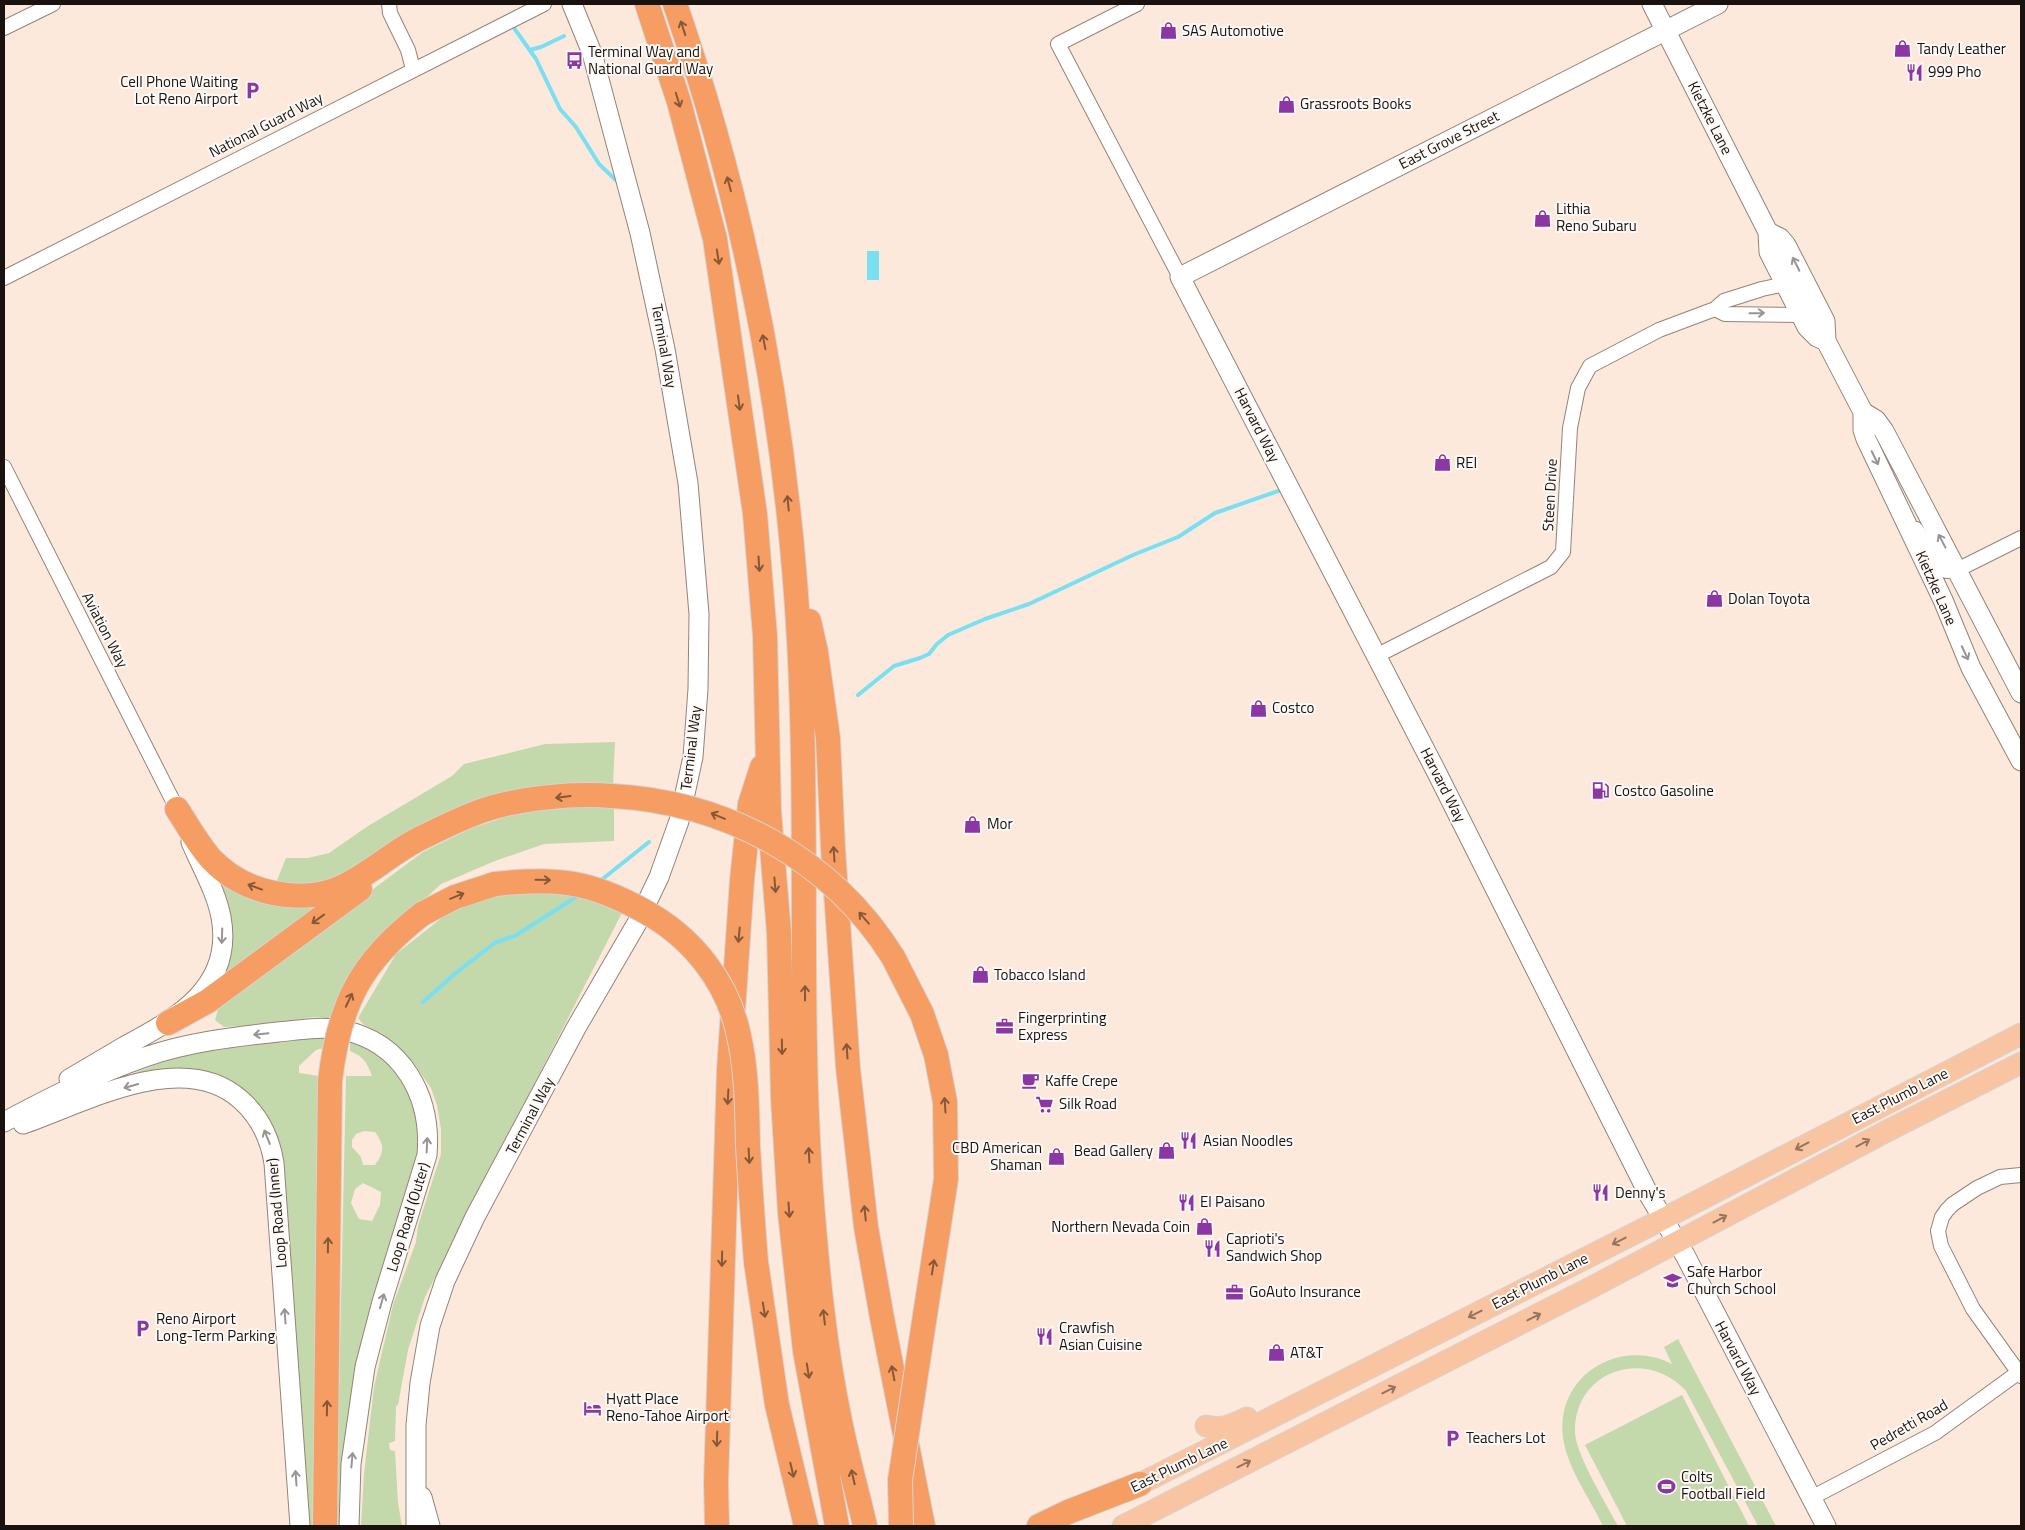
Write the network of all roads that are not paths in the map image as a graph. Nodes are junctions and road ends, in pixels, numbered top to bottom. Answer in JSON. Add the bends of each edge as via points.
{"nodes":[{"id":1,"x":53,"y":4,"type":"edge"},
{"id":2,"x":389,"y":4,"type":"edge"},
{"id":3,"x":544,"y":4,"type":"edge"},
{"id":4,"x":572,"y":4,"type":"edge"},
{"id":5,"x":647,"y":4,"type":"edge"},
{"id":6,"x":675,"y":4,"type":"edge"},
{"id":7,"x":1137,"y":4,"type":"edge"},
{"id":8,"x":1652,"y":4,"type":"edge"},
{"id":9,"x":1718,"y":4,"type":"edge"},
{"id":10,"x":4,"y":28,"type":"edge"},
{"id":11,"x":1665,"y":30,"type":"junction"},
{"id":12,"x":413,"y":69,"type":"junction"},
{"id":13,"x":1768,"y":232,"type":"junction"},
{"id":14,"x":1180,"y":277,"type":"junction"},
{"id":15,"x":4,"y":278,"type":"edge"},
{"id":16,"x":1785,"y":284,"type":"junction"},
{"id":17,"x":1715,"y":309,"type":"junction"},
{"id":18,"x":1810,"y":311,"type":"junction"},
{"id":19,"x":1863,"y":412,"type":"junction"},
{"id":20,"x":4,"y":467,"type":"edge"},
{"id":21,"x":1896,"y":502,"type":"junction"},
{"id":22,"x":2021,"y":538,"type":"edge"},
{"id":23,"x":793,"y":552,"type":"junction"},
{"id":24,"x":1957,"y":570,"type":"junction"},
{"id":25,"x":1376,"y":656,"type":"junction"},
{"id":26,"x":2021,"y":693,"type":"edge"},
{"id":27,"x":767,"y":749,"type":"junction"},
{"id":28,"x":2021,"y":761,"type":"edge"},
{"id":29,"x":177,"y":809,"type":"junction"},
{"id":30,"x":442,"y":828,"type":"junction"},
{"id":31,"x":2021,"y":1017,"type":"edge"},
{"id":32,"x":168,"y":1023,"type":"junction"},
{"id":33,"x":2021,"y":1034,"type":"edge"},
{"id":34,"x":1970,"y":1060,"type":"junction"},
{"id":35,"x":2021,"y":1063,"type":"edge"},
{"id":36,"x":2021,"y":1077,"type":"edge"},
{"id":37,"x":6,"y":1124,"type":"edge"},
{"id":38,"x":1885,"y":1132,"type":"junction"},
{"id":39,"x":2021,"y":1175,"type":"edge"},
{"id":40,"x":1663,"y":1219,"type":"junction"},
{"id":41,"x":1677,"y":1242,"type":"junction"},
{"id":42,"x":2020,"y":1374,"type":"edge"},
{"id":43,"x":1320,"y":1393,"type":"junction"},
{"id":44,"x":1206,"y":1426,"type":"dead end"},
{"id":45,"x":1214,"y":1448,"type":"junction"},
{"id":46,"x":417,"y":1477,"type":"junction"},
{"id":47,"x":1140,"y":1484,"type":"junction"},
{"id":48,"x":916,"y":1489,"type":"junction"},
{"id":49,"x":1811,"y":1498,"type":"junction"},
{"id":50,"x":865,"y":1525,"type":"edge"},
{"id":51,"x":300,"y":1526,"type":"edge"},
{"id":52,"x":326,"y":1526,"type":"edge"},
{"id":53,"x":349,"y":1526,"type":"edge"},
{"id":54,"x":416,"y":1526,"type":"edge"},
{"id":55,"x":430,"y":1526,"type":"edge"},
{"id":56,"x":717,"y":1526,"type":"edge"},
{"id":57,"x":806,"y":1526,"type":"edge"},
{"id":58,"x":837,"y":1526,"type":"edge"},
{"id":59,"x":901,"y":1526,"type":"edge"},
{"id":60,"x":923,"y":1526,"type":"edge"},
{"id":61,"x":932,"y":1526,"type":"edge"},
{"id":62,"x":1039,"y":1526,"type":"edge"},
{"id":63,"x":1057,"y":1526,"type":"edge"},
{"id":64,"x":1106,"y":1526,"type":"edge"},
{"id":65,"x":1123,"y":1526,"type":"edge"},
{"id":66,"x":1826,"y":1526,"type":"edge"}],
"edges":[{"from":1,"to":10,"type":"street"},
{"from":2,"to":12,"type":"street"},
{"from":3,"to":12,"type":"street","name":"National Guard Way"},
{"from":4,"to":46,"type":"street","name":"Terminal Way","via":[[592,53],[638,225],[662,330],[688,483],[699,614],[693,757],[679,820],[659,877],[637,923],[576,1028],[475,1217],[445,1282],[430,1326],[420,1383],[416,1425]]},
{"from":5,"to":27,"type":"highway","one_way":true,"via":[[679,102],[715,239],[755,514],[765,636]]},
{"from":23,"to":6,"type":"highway","one_way":true,"via":[[781,447],[751,277],[707,102]]},
{"from":7,"to":14,"type":"street","name":"Harvard Way","via":[[1058,44]]},
{"from":8,"to":11,"type":"street","name":"Kietzke Lane"},
{"from":9,"to":11,"type":"street","name":"East Grove Street"},
{"from":11,"to":13,"type":"street","name":"Kietzke Lane"},
{"from":11,"to":14,"type":"street","name":"East Grove Street"},
{"from":12,"to":15,"type":"street","name":"National Guard Way"},
{"from":13,"to":16,"type":"street","name":"Kietzke Lane","via":[[1768,252]]},
{"from":18,"to":13,"type":"street","name":"Kietzke Lane","one_way":true,"via":[[1786,245]]},
{"from":14,"to":25,"type":"street","name":"Harvard Way"},
{"from":16,"to":17,"type":"street","name":"Steen Drive","via":[[1724,301]]},
{"from":16,"to":18,"type":"street","name":"Kietzke Lane"},
{"from":17,"to":18,"type":"street","one_way":true,"via":[[1725,314]]},
{"from":17,"to":25,"type":"street","name":"Steen Drive","via":[[1659,330],[1590,366],[1578,388],[1570,428],[1564,552],[1554,565]]},
{"from":18,"to":19,"type":"street","name":"Kietzke Lane","via":[[1807,327],[1826,341]]},
{"from":19,"to":21,"type":"street","name":"Kietzke Lane","one_way":true,"via":[[1866,439]]},
{"from":24,"to":19,"type":"street","name":"Kietzke Lane","one_way":true,"via":[[1884,431],[1876,420]]},
{"from":20,"to":29,"type":"street","name":"Aviation Way"},
{"from":21,"to":24,"type":"street","via":[[1946,571]]},
{"from":21,"to":28,"type":"street","name":"Kietzke Lane","one_way":true,"via":[[1945,604],[1971,668]]},
{"from":22,"to":24,"type":"street"},
{"from":48,"to":23,"type":"highway","one_way":true,"via":[[866,1227],[848,1068],[828,738],[816,652]]},
{"from":50,"to":23,"type":"highway","one_way":true,"via":[[832,1371],[811,1192],[805,1046],[801,695]]},
{"from":24,"to":26,"type":"street","name":"Kietzke Lane"},
{"from":25,"to":40,"type":"street","name":"Harvard Way"},
{"from":27,"to":56,"type":"highway","one_way":true,"via":[[750,804],[729,1068]]},
{"from":27,"to":58,"type":"highway","one_way":true,"via":[[779,933],[790,1213],[805,1351]]},
{"from":30,"to":29,"type":"highway","one_way":true,"via":[[401,848],[343,886],[316,895],[287,895],[246,884],[222,869],[203,848]]},
{"from":29,"to":32,"type":"street","one_way":true,"via":[[217,904],[222,935],[216,967],[205,989]]},
{"from":30,"to":32,"type":"highway","one_way":true,"via":[[214,996]]},
{"from":59,"to":30,"type":"highway","one_way":true,"bridge":true,"via":[[900,1480],[946,1179],[945,1102],[936,1055],[922,1014],[893,957],[871,926],[825,878],[760,834],[708,812],[661,800],[586,794],[513,803],[479,812]]},
{"from":31,"to":34,"type":"main road"},
{"from":32,"to":37,"type":"street","via":[[101,1059]]},
{"from":33,"to":34,"type":"main road","name":"East Plumb Lane"},
{"from":34,"to":40,"type":"main road","name":"East Plumb Lane","one_way":true},
{"from":35,"to":38,"type":"main road","name":"East Plumb Lane"},
{"from":36,"to":38,"type":"main road"},
{"from":51,"to":37,"type":"street","name":"Loop Road (Inner)","one_way":true,"via":[[274,1163],[269,1142],[254,1114],[239,1098],[219,1085],[192,1077],[174,1077]]},
{"from":53,"to":37,"type":"street","name":"Loop Road (Outer)","one_way":true,"via":[[351,1464],[366,1367],[382,1302],[427,1155],[428,1133],[423,1103],[406,1070],[379,1046],[343,1030],[321,1028],[235,1036],[190,1044],[144,1058],[92,1080]]},
{"from":41,"to":38,"type":"main road","name":"East Plumb Lane","one_way":true},
{"from":39,"to":42,"type":"street","via":[[1993,1180],[1964,1197],[1942,1217],[1938,1231],[1941,1246],[1973,1309]]},
{"from":40,"to":41,"type":"street","name":"Harvard Way"},
{"from":40,"to":43,"type":"main road","name":"East Plumb Lane","one_way":true},
{"from":41,"to":49,"type":"street","name":"Harvard Way"},
{"from":65,"to":41,"type":"main road","name":"East Plumb Lane","one_way":true},
{"from":42,"to":49,"type":"street","name":"Pedretti Road","via":[[1935,1433]]},
{"from":43,"to":44,"type":"main road","via":[[1283,1400],[1229,1427],[1216,1429]]},
{"from":43,"to":45,"type":"main road","name":"East Plumb Lane"},
{"from":45,"to":47,"type":"main road","name":"East Plumb Lane"},
{"from":45,"to":64,"type":"main road","via":[[1216,1470]]},
{"from":46,"to":54,"type":"street","name":"Terminal Way"},
{"from":46,"to":55,"type":"street","name":"Terminal Way"},
{"from":47,"to":62,"type":"highway"},
{"from":47,"to":63,"type":"main road","name":"East Plumb Lane"},
{"from":48,"to":60,"type":"highway"},
{"from":48,"to":61,"type":"highway"},
{"from":49,"to":66,"type":"street","name":"Harvard Way"},
{"from":52,"to":57,"type":"highway","one_way":true,"bridge":true,"via":[[330,1081],[340,1024],[349,999],[380,950],[422,914],[455,896],[495,884],[532,880],[578,884],[608,893],[667,925],[705,961],[724,992],[739,1035],[746,1086],[756,1262],[777,1405]]}]}
